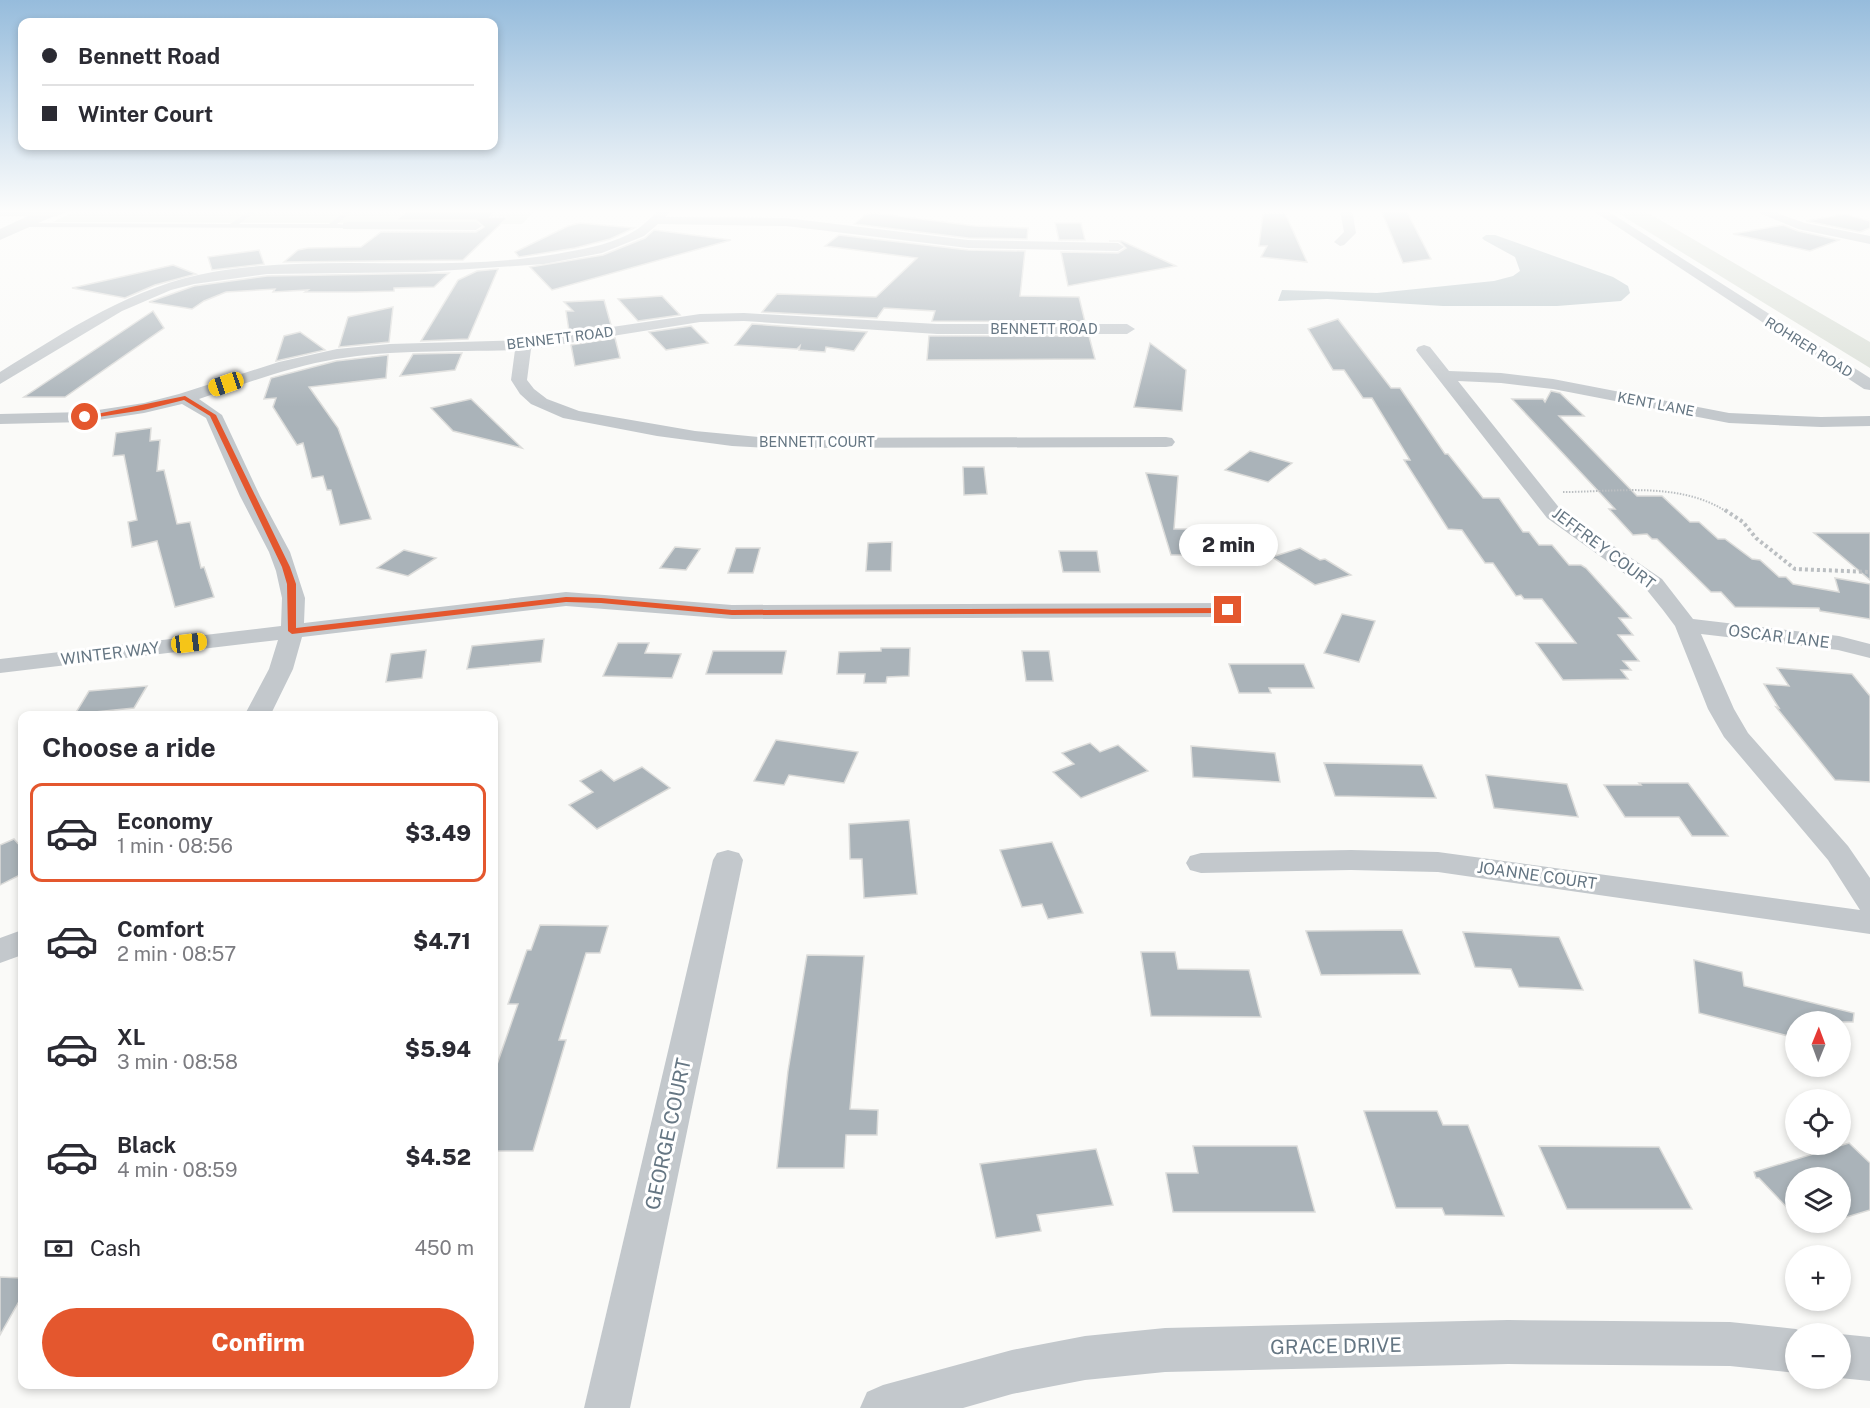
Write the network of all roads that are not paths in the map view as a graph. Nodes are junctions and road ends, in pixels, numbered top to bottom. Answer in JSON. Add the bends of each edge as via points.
{"nodes":[{"id":1,"x":228,"y":276,"type":"edge"},
{"id":2,"x":1700,"y":276,"type":"edge"},
{"id":3,"x":1127,"y":329,"type":"dead end"},
{"id":4,"x":524,"y":345,"type":"junction"},
{"id":5,"x":1424,"y":350,"type":"dead end"},
{"id":6,"x":1444,"y":376,"type":"junction"},
{"id":7,"x":0,"y":379,"type":"edge"},
{"id":8,"x":1870,"y":385,"type":"edge"},
{"id":9,"x":185,"y":398,"type":"junction"},
{"id":10,"x":0,"y":419,"type":"edge"},
{"id":11,"x":1870,"y":421,"type":"edge"},
{"id":12,"x":1166,"y":442,"type":"dead end"},
{"id":13,"x":1228,"y":610,"type":"dead end"},
{"id":14,"x":1686,"y":625,"type":"junction"},
{"id":15,"x":292,"y":631,"type":"junction"},
{"id":16,"x":1870,"y":651,"type":"edge"},
{"id":17,"x":0,"y":666,"type":"edge"},
{"id":18,"x":260,"y":711,"type":"edge"},
{"id":19,"x":728,"y":860,"type":"dead end"},
{"id":20,"x":1201,"y":863,"type":"dead end"},
{"id":21,"x":1870,"y":902,"type":"edge"},
{"id":22,"x":1870,"y":923,"type":"edge"},
{"id":23,"x":18,"y":944,"type":"edge"},
{"id":24,"x":0,"y":951,"type":"edge"},
{"id":25,"x":1785,"y":1350,"type":"edge"},
{"id":26,"x":1851,"y":1357,"type":"edge"},
{"id":27,"x":1870,"y":1359,"type":"edge"},
{"id":28,"x":607,"y":1408,"type":"edge"},
{"id":29,"x":883,"y":1408,"type":"edge"}],
"edges":[{"from":1,"to":7,"type":"street","via":[[191,281],[126,302]]},
{"from":2,"to":8,"type":"street","name":"ROHRER ROAD"},
{"from":3,"to":4,"type":"street","name":"BENNETT ROAD","via":[[937,328],[722,317],[675,320]]},
{"from":4,"to":9,"type":"street","name":"BENNETT ROAD","via":[[337,354],[285,365]]},
{"from":4,"to":12,"type":"street","name":"BENNETT COURT","via":[[519,380],[541,403],[584,417],[667,433],[770,443]]},
{"from":5,"to":6,"type":"street","name":"JEFFREY COURT"},
{"from":6,"to":11,"type":"street","name":"KENT LANE","via":[[1553,384],[1729,418]]},
{"from":6,"to":14,"type":"street","name":"JEFFREY COURT","via":[[1554,513],[1654,584]]},
{"from":9,"to":10,"type":"street","name":"BENNETT ROAD","via":[[85,417]]},
{"from":9,"to":15,"type":"street","via":[[213,415],[277,548],[291,584]]},
{"from":13,"to":15,"type":"street","name":"WINTER WAY","via":[[732,612],[566,599]]},
{"from":14,"to":16,"type":"street","name":"OSCAR LANE","via":[[1839,643]]},
{"from":14,"to":21,"type":"street","name":"JEFFREY COURT","via":[[1737,737],[1838,853]]},
{"from":15,"to":17,"type":"street","name":"WINTER WAY"},
{"from":15,"to":18,"type":"street","via":[[276,681]]},
{"from":19,"to":28,"type":"street","name":"GEORGE COURT"},
{"from":20,"to":22,"type":"street","name":"JOANNE COURT","via":[[1438,862]]},
{"from":23,"to":24,"type":"street"},
{"from":25,"to":29,"type":"street","name":"GRACE DRIVE","via":[[1730,1344],[1508,1342],[1165,1350],[1085,1358],[1012,1372]]},
{"from":26,"to":27,"type":"street"}]}
